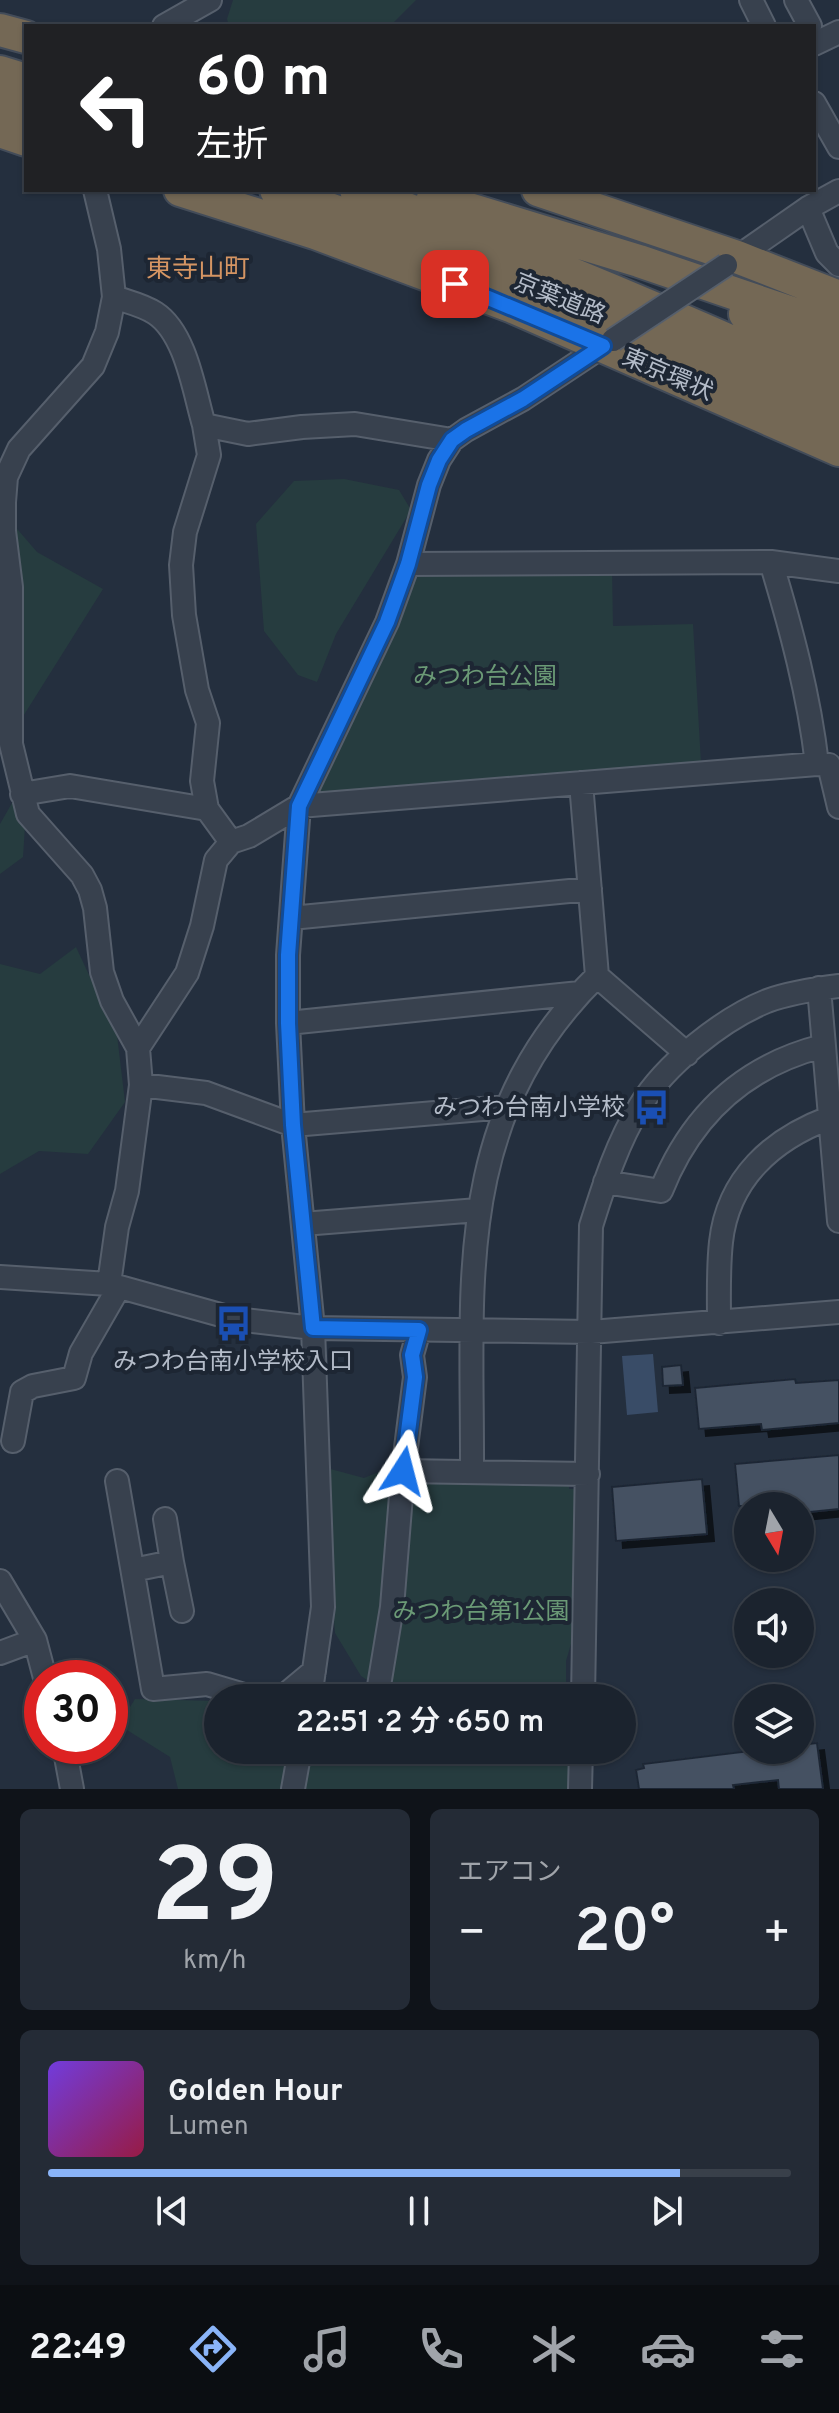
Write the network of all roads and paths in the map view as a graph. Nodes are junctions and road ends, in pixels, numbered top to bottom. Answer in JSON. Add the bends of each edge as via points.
{"nodes":[{"id":1,"x":166,"y":0,"type":"edge"},
{"id":2,"x":210,"y":0,"type":"edge"},
{"id":3,"x":751,"y":0,"type":"edge"},
{"id":4,"x":796,"y":0,"type":"edge"},
{"id":5,"x":164,"y":24,"type":"edge"},
{"id":6,"x":168,"y":24,"type":"edge"},
{"id":7,"x":763,"y":24,"type":"edge"},
{"id":8,"x":808,"y":24,"type":"edge"},
{"id":9,"x":0,"y":30,"type":"edge"},
{"id":10,"x":839,"y":32,"type":"edge"},
{"id":11,"x":24,"y":36,"type":"edge"},
{"id":12,"x":816,"y":37,"type":"edge"},
{"id":13,"x":0,"y":72,"type":"edge"},
{"id":14,"x":24,"y":79,"type":"edge"},
{"id":15,"x":0,"y":99,"type":"edge"},
{"id":16,"x":24,"y":106,"type":"edge"},
{"id":17,"x":816,"y":107,"type":"edge"},
{"id":18,"x":0,"y":131,"type":"edge"},
{"id":19,"x":24,"y":139,"type":"edge"},
{"id":20,"x":839,"y":147,"type":"edge"},
{"id":21,"x":839,"y":191,"type":"edge"},
{"id":22,"x":95,"y":192,"type":"edge"},
{"id":23,"x":186,"y":192,"type":"edge"},
{"id":24,"x":281,"y":192,"type":"edge"},
{"id":25,"x":361,"y":192,"type":"edge"},
{"id":26,"x":414,"y":192,"type":"edge"},
{"id":27,"x":543,"y":192,"type":"edge"},
{"id":28,"x":808,"y":208,"type":"junction"},
{"id":29,"x":639,"y":261,"type":"junction"},
{"id":30,"x":732,"y":261,"type":"junction"},
{"id":31,"x":839,"y":265,"type":"edge"},
{"id":32,"x":114,"y":297,"type":"junction"},
{"id":33,"x":839,"y":297,"type":"edge"},
{"id":34,"x":839,"y":329,"type":"edge"},
{"id":35,"x":608,"y":343,"type":"junction"},
{"id":36,"x":839,"y":357,"type":"edge"},
{"id":37,"x":839,"y":390,"type":"edge"},
{"id":38,"x":839,"y":419,"type":"edge"},
{"id":39,"x":204,"y":425,"type":"junction"},
{"id":40,"x":452,"y":440,"type":"junction"},
{"id":41,"x":839,"y":450,"type":"edge"},
{"id":42,"x":771,"y":562,"type":"junction"},
{"id":43,"x":408,"y":564,"type":"junction"},
{"id":44,"x":839,"y":571,"type":"edge"},
{"id":45,"x":817,"y":764,"type":"junction"},
{"id":46,"x":581,"y":783,"type":"junction"},
{"id":47,"x":22,"y":794,"type":"junction"},
{"id":48,"x":299,"y":806,"type":"junction"},
{"id":49,"x":839,"y":807,"type":"edge"},
{"id":50,"x":207,"y":809,"type":"junction"},
{"id":51,"x":231,"y":842,"type":"junction"},
{"id":52,"x":590,"y":889,"type":"junction"},
{"id":53,"x":291,"y":918,"type":"junction"},
{"id":54,"x":597,"y":976,"type":"junction"},
{"id":55,"x":829,"y":987,"type":"edge"},
{"id":56,"x":580,"y":993,"type":"junction"},
{"id":57,"x":288,"y":1023,"type":"junction"},
{"id":58,"x":823,"y":1046,"type":"junction"},
{"id":59,"x":138,"y":1048,"type":"junction"},
{"id":60,"x":687,"y":1054,"type":"junction"},
{"id":61,"x":141,"y":1085,"type":"junction"},
{"id":62,"x":506,"y":1107,"type":"junction"},
{"id":63,"x":829,"y":1118,"type":"junction"},
{"id":64,"x":293,"y":1125,"type":"junction"},
{"id":65,"x":605,"y":1182,"type":"junction"},
{"id":66,"x":478,"y":1210,"type":"junction"},
{"id":67,"x":839,"y":1221,"type":"edge"},
{"id":68,"x":303,"y":1224,"type":"junction"},
{"id":69,"x":0,"y":1277,"type":"edge"},
{"id":70,"x":114,"y":1286,"type":"junction"},
{"id":71,"x":839,"y":1312,"type":"edge"},
{"id":72,"x":719,"y":1323,"type":"junction"},
{"id":73,"x":313,"y":1328,"type":"junction"},
{"id":74,"x":419,"y":1330,"type":"junction"},
{"id":75,"x":473,"y":1331,"type":"junction"},
{"id":76,"x":591,"y":1332,"type":"junction"},
{"id":77,"x":13,"y":1441,"type":"dead end"},
{"id":78,"x":403,"y":1471,"type":"junction"},
{"id":79,"x":472,"y":1472,"type":"junction"},
{"id":80,"x":588,"y":1474,"type":"junction"},
{"id":81,"x":117,"y":1481,"type":"dead end"},
{"id":82,"x":165,"y":1519,"type":"dead end"},
{"id":83,"x":172,"y":1562,"type":"junction"},
{"id":84,"x":133,"y":1570,"type":"junction"},
{"id":85,"x":0,"y":1581,"type":"edge"},
{"id":86,"x":182,"y":1611,"type":"dead end"},
{"id":87,"x":35,"y":1640,"type":"junction"},
{"id":88,"x":0,"y":1653,"type":"edge"},
{"id":89,"x":40,"y":1660,"type":"edge"},
{"id":90,"x":314,"y":1671,"type":"junction"},
{"id":91,"x":204,"y":1684,"type":"edge"},
{"id":92,"x":298,"y":1684,"type":"edge"},
{"id":93,"x":312,"y":1684,"type":"edge"},
{"id":94,"x":379,"y":1684,"type":"edge"},
{"id":95,"x":583,"y":1684,"type":"edge"},
{"id":96,"x":67,"y":1764,"type":"edge"},
{"id":97,"x":297,"y":1764,"type":"edge"},
{"id":98,"x":581,"y":1764,"type":"edge"},
{"id":99,"x":72,"y":1789,"type":"edge"},
{"id":100,"x":293,"y":1789,"type":"edge"},
{"id":101,"x":580,"y":1789,"type":"edge"}],
"edges":[{"from":1,"to":5,"type":"street"},
{"from":2,"to":6,"type":"street"},
{"from":3,"to":7,"type":"street"},
{"from":4,"to":8,"type":"street"},
{"from":9,"to":11,"type":"highway"},
{"from":10,"to":12,"type":"street"},
{"from":13,"to":14,"type":"highway"},
{"from":15,"to":16,"type":"highway"},
{"from":17,"to":20,"type":"street"},
{"from":18,"to":19,"type":"highway"},
{"from":21,"to":28,"type":"street"},
{"from":22,"to":32,"type":"street"},
{"from":23,"to":35,"type":"highway","name":"東京環状","via":[[315,233]]},
{"from":24,"to":38,"type":"highway","name":"京葉道路","via":[[602,314]]},
{"from":25,"to":37,"type":"highway","name":"京葉道路","via":[[621,292]]},
{"from":26,"to":29,"type":"highway"},
{"from":27,"to":30,"type":"highway"},
{"from":28,"to":30,"type":"street"},
{"from":28,"to":31,"type":"street","via":[[827,253]]},
{"from":29,"to":34,"type":"highway"},
{"from":29,"to":36,"type":"highway"},
{"from":30,"to":33,"type":"highway"},
{"from":30,"to":35,"type":"street","bridge":true},
{"from":32,"to":39,"type":"street","via":[[156,314],[170,326]]},
{"from":32,"to":47,"type":"street","via":[[93,366],[19,449],[6,477],[11,744]]},
{"from":35,"to":40,"type":"street"},
{"from":35,"to":41,"type":"highway","name":"東京環状"},
{"from":39,"to":40,"type":"street","via":[[248,434],[355,424]]},
{"from":39,"to":50,"type":"street","via":[[209,455],[185,532],[181,565],[189,645],[208,723],[202,781]]},
{"from":40,"to":43,"type":"street","via":[[429,485]]},
{"from":42,"to":43,"type":"street"},
{"from":42,"to":44,"type":"street"},
{"from":42,"to":45,"type":"street","via":[[802,679]]},
{"from":43,"to":48,"type":"street","via":[[387,622]]},
{"from":45,"to":46,"type":"street"},
{"from":45,"to":49,"type":"street","via":[[829,765]]},
{"from":46,"to":48,"type":"street"},
{"from":46,"to":52,"type":"street"},
{"from":47,"to":50,"type":"street","via":[[70,786]]},
{"from":47,"to":59,"type":"street","via":[[34,824],[90,890],[102,972]]},
{"from":48,"to":51,"type":"street"},
{"from":48,"to":53,"type":"street"},
{"from":50,"to":51,"type":"street"},
{"from":51,"to":59,"type":"street","via":[[216,860],[187,973]]},
{"from":52,"to":53,"type":"street"},
{"from":52,"to":54,"type":"street"},
{"from":53,"to":57,"type":"street"},
{"from":54,"to":56,"type":"street"},
{"from":54,"to":60,"type":"street"},
{"from":55,"to":58,"type":"street"},
{"from":55,"to":60,"type":"street","via":[[766,1001],[729,1021]]},
{"from":56,"to":57,"type":"street"},
{"from":56,"to":62,"type":"street","via":[[527,1065]]},
{"from":57,"to":64,"type":"street"},
{"from":58,"to":63,"type":"street"},
{"from":58,"to":65,"type":"street","via":[[781,1059],[729,1092],[686,1139],[661,1191]]},
{"from":59,"to":61,"type":"street"},
{"from":60,"to":65,"type":"street","via":[[641,1104]]},
{"from":61,"to":64,"type":"street","via":[[206,1093]]},
{"from":61,"to":70,"type":"street","via":[[117,1227]]},
{"from":62,"to":64,"type":"street"},
{"from":62,"to":66,"type":"street"},
{"from":63,"to":67,"type":"street"},
{"from":63,"to":72,"type":"street","via":[[783,1139],[755,1166],[735,1196],[721,1239]]},
{"from":64,"to":68,"type":"street"},
{"from":65,"to":76,"type":"street","via":[[591,1226]]},
{"from":66,"to":68,"type":"street"},
{"from":66,"to":75,"type":"street"},
{"from":68,"to":73,"type":"street"},
{"from":69,"to":70,"type":"street"},
{"from":70,"to":73,"type":"street","via":[[235,1319]]},
{"from":70,"to":77,"type":"street","via":[[74,1378],[22,1392]]},
{"from":71,"to":72,"type":"street"},
{"from":72,"to":76,"type":"street"},
{"from":73,"to":74,"type":"street"},
{"from":73,"to":90,"type":"street","via":[[323,1607]]},
{"from":74,"to":75,"type":"street"},
{"from":74,"to":78,"type":"street","via":[[412,1355],[415,1377]]},
{"from":75,"to":76,"type":"street"},
{"from":75,"to":79,"type":"street"},
{"from":76,"to":80,"type":"street"},
{"from":78,"to":79,"type":"street"},
{"from":78,"to":94,"type":"street","via":[[392,1607]]},
{"from":79,"to":80,"type":"street"},
{"from":80,"to":95,"type":"street"},
{"from":81,"to":84,"type":"street"},
{"from":82,"to":83,"type":"street"},
{"from":83,"to":84,"type":"street"},
{"from":83,"to":86,"type":"street"},
{"from":84,"to":91,"type":"street","via":[[153,1689]]},
{"from":85,"to":87,"type":"street"},
{"from":87,"to":88,"type":"street"},
{"from":87,"to":89,"type":"street"},
{"from":90,"to":92,"type":"street"},
{"from":90,"to":93,"type":"street"},
{"from":96,"to":99,"type":"street"},
{"from":97,"to":100,"type":"street"},
{"from":98,"to":101,"type":"street"}]}
